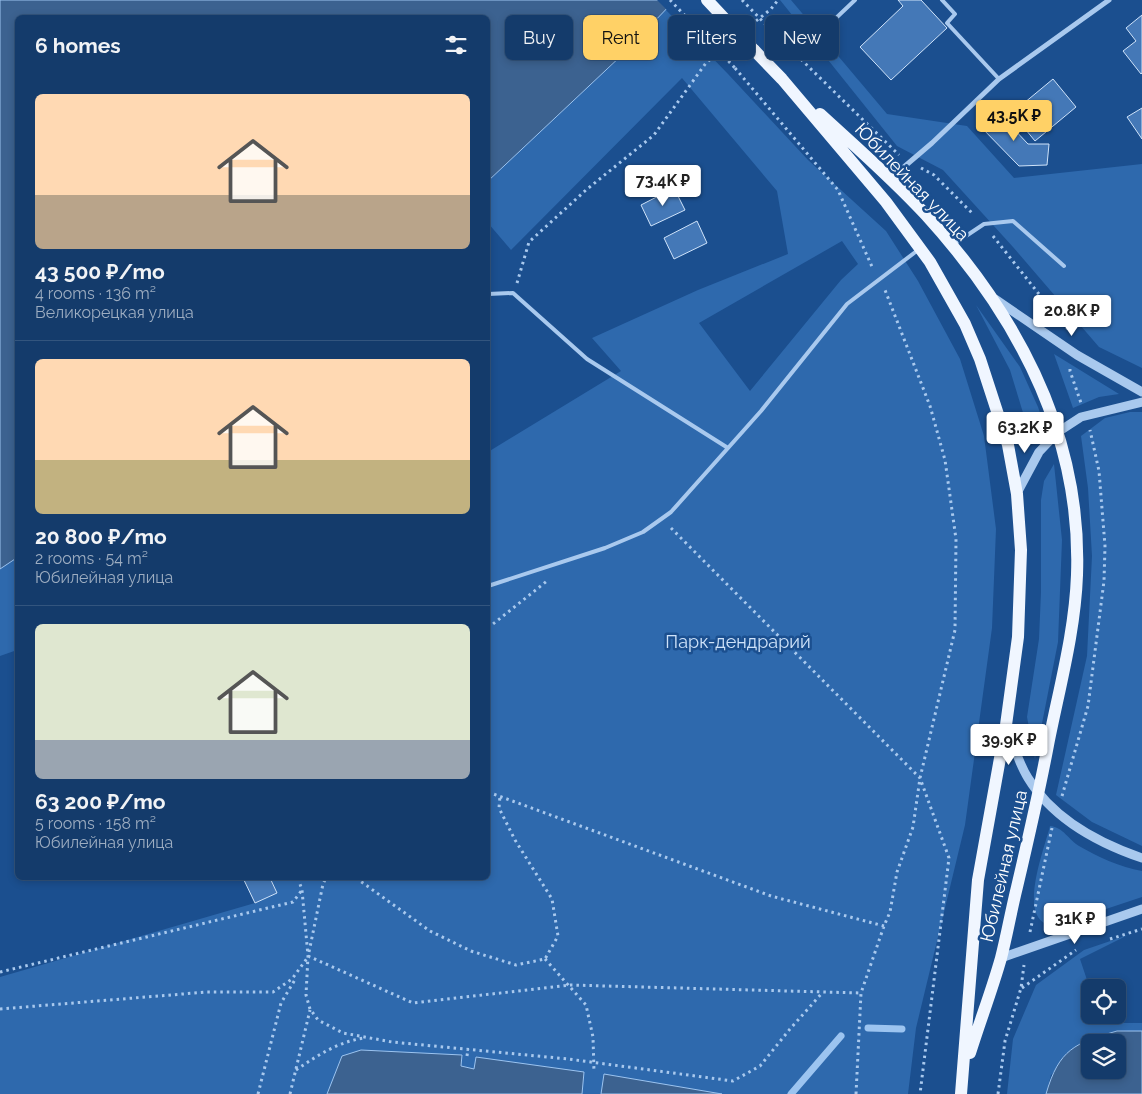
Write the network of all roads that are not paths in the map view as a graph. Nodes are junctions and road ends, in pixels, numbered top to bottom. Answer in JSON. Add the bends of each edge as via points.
{"nodes":[{"id":1,"x":707,"y":0,"type":"edge"},
{"id":2,"x":855,"y":0,"type":"edge"},
{"id":3,"x":942,"y":0,"type":"edge"},
{"id":4,"x":1109,"y":0,"type":"edge"},
{"id":5,"x":839,"y":15,"type":"edge"},
{"id":6,"x":782,"y":79,"type":"junction"},
{"id":7,"x":999,"y":79,"type":"junction"},
{"id":8,"x":890,"y":178,"type":"junction"},
{"id":9,"x":952,"y":246,"type":"junction"},
{"id":10,"x":920,"y":249,"type":"junction"},
{"id":11,"x":1064,"y":266,"type":"dead end"},
{"id":12,"x":490,"y":294,"type":"edge"},
{"id":13,"x":992,"y":296,"type":"junction"},
{"id":14,"x":1142,"y":392,"type":"edge"},
{"id":15,"x":1142,"y":402,"type":"edge"},
{"id":16,"x":1058,"y":432,"type":"junction"},
{"id":17,"x":728,"y":448,"type":"junction"},
{"id":18,"x":1017,"y":494,"type":"junction"},
{"id":19,"x":490,"y":585,"type":"edge"},
{"id":20,"x":1006,"y":725,"type":"junction"},
{"id":21,"x":1039,"y":793,"type":"junction"},
{"id":22,"x":1142,"y":858,"type":"edge"},
{"id":23,"x":1142,"y":909,"type":"edge"},
{"id":24,"x":1000,"y":958,"type":"junction"},
{"id":25,"x":963,"y":1072,"type":"junction"},
{"id":26,"x":961,"y":1094,"type":"edge"}],
"edges":[{"from":1,"to":6,"type":"main road","name":"Юбилейная улица","bridge":true},
{"from":2,"to":5,"type":"lane"},
{"from":3,"to":7,"type":"lane","via":[[955,14],[947,23]]},
{"from":4,"to":7,"type":"street"},
{"from":6,"to":8,"type":"main road","name":"Юбилейная улица"},
{"from":6,"to":10,"type":"main road","name":"Юбилейная улица","via":[[886,202]]},
{"from":7,"to":8,"type":"street"},
{"from":8,"to":9,"type":"main road","name":"Юбилейная улица"},
{"from":9,"to":11,"type":"lane","via":[[984,224],[1013,221]]},
{"from":9,"to":13,"type":"main road","name":"Юбилейная улица"},
{"from":10,"to":17,"type":"lane","via":[[848,304]]},
{"from":10,"to":18,"type":"main road","name":"Юбилейная улица","via":[[965,324],[980,359],[1008,445]]},
{"from":12,"to":17,"type":"lane","via":[[513,293],[587,359]]},
{"from":13,"to":14,"type":"street","via":[[1077,355]]},
{"from":13,"to":16,"type":"main road","name":"Юбилейная улица","via":[[1022,346]]},
{"from":15,"to":16,"type":"street","via":[[1082,417]]},
{"from":16,"to":18,"type":"street","via":[[1039,452]]},
{"from":16,"to":21,"type":"main road","name":"Юбилейная улица","via":[[1076,521],[1077,576],[1071,631]]},
{"from":17,"to":19,"type":"lane","via":[[671,512],[643,532],[577,558]]},
{"from":18,"to":20,"type":"main road","name":"Юбилейная улица","via":[[1021,550],[1018,637]]},
{"from":20,"to":21,"type":"street","via":[[1021,765]]},
{"from":20,"to":25,"type":"main road","name":"Юбилейная улица","via":[[978,880]]},
{"from":21,"to":22,"type":"street","via":[[1056,812],[1076,826],[1113,847]]},
{"from":21,"to":24,"type":"main road","name":"Юбилейная улица"},
{"from":23,"to":24,"type":"street"},
{"from":24,"to":25,"type":"main road","name":"Юбилейная улица"},
{"from":25,"to":26,"type":"main road","name":"Юбилейная улица"}]}
